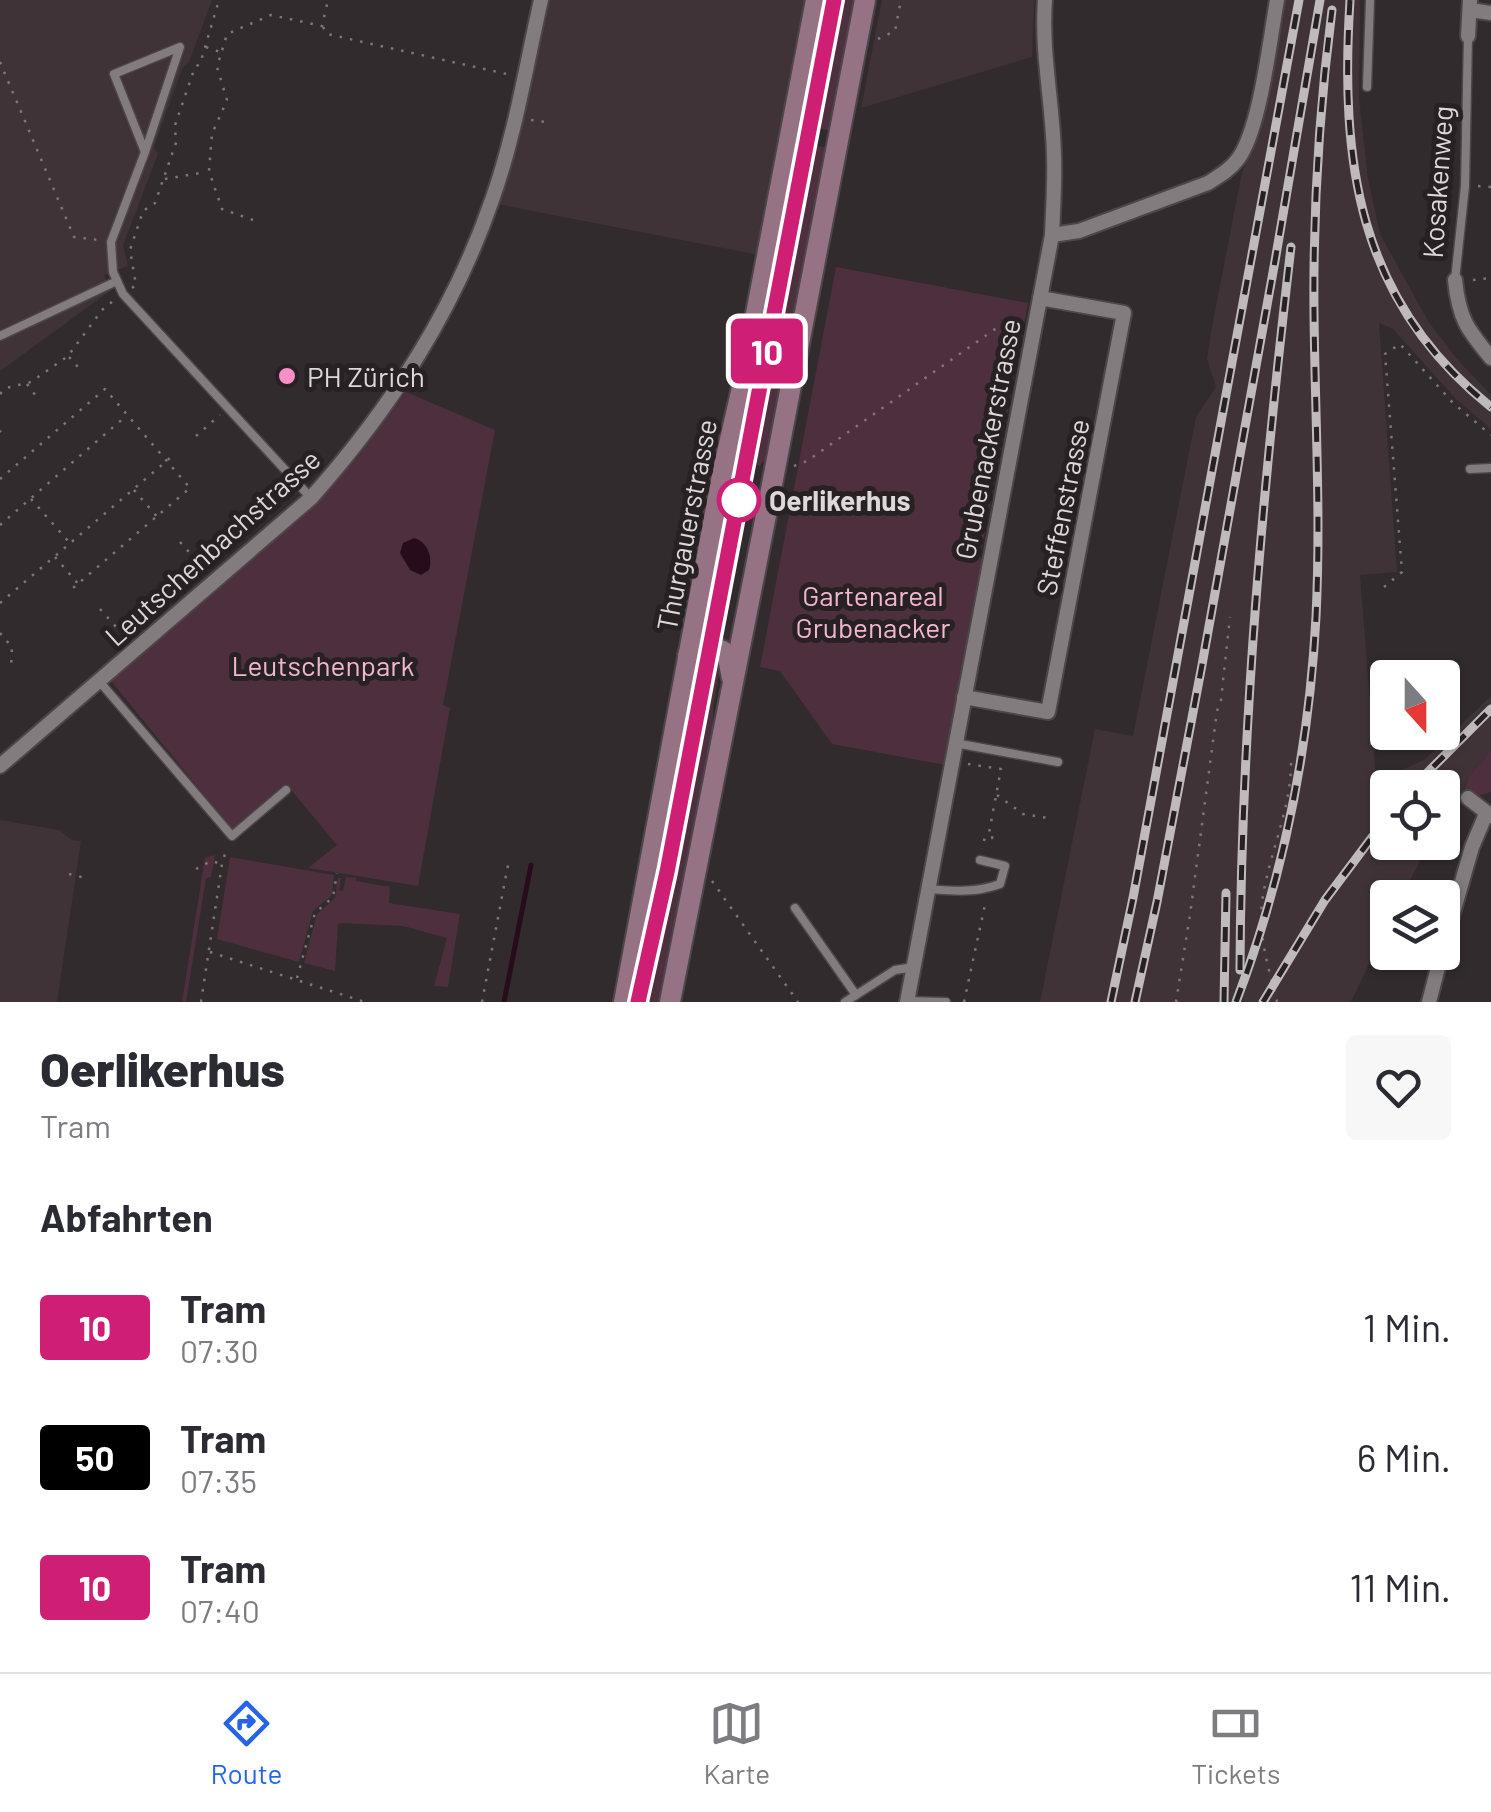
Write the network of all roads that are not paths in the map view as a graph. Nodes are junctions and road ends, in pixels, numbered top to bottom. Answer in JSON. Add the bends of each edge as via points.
{"nodes":[{"id":1,"x":541,"y":0,"type":"edge"},
{"id":2,"x":816,"y":0,"type":"edge"},
{"id":3,"x":865,"y":0,"type":"edge"},
{"id":4,"x":1045,"y":0,"type":"edge"},
{"id":5,"x":1277,"y":0,"type":"edge"},
{"id":6,"x":1370,"y":0,"type":"edge"},
{"id":7,"x":1470,"y":5,"type":"edge"},
{"id":8,"x":1491,"y":13,"type":"edge"},
{"id":9,"x":1468,"y":36,"type":"joint"},
{"id":10,"x":1367,"y":87,"type":"dead end"},
{"id":11,"x":145,"y":152,"type":"junction"},
{"id":12,"x":1052,"y":235,"type":"junction"},
{"id":13,"x":117,"y":280,"type":"junction"},
{"id":14,"x":1462,"y":280,"type":"joint"},
{"id":15,"x":1040,"y":298,"type":"junction"},
{"id":16,"x":0,"y":339,"type":"edge"},
{"id":17,"x":1491,"y":358,"type":"edge"},
{"id":18,"x":1491,"y":468,"type":"edge"},
{"id":19,"x":1470,"y":469,"type":"dead end"},
{"id":20,"x":311,"y":498,"type":"junction"},
{"id":21,"x":688,"y":655,"type":"junction"},
{"id":22,"x":100,"y":682,"type":"junction"},
{"id":23,"x":733,"y":684,"type":"junction"},
{"id":24,"x":964,"y":697,"type":"junction"},
{"id":25,"x":955,"y":742,"type":"junction"},
{"id":26,"x":1058,"y":762,"type":"dead end"},
{"id":27,"x":0,"y":766,"type":"edge"},
{"id":28,"x":286,"y":790,"type":"dead end"},
{"id":29,"x":1468,"y":798,"type":"dead end"},
{"id":30,"x":1489,"y":815,"type":"edge"},
{"id":31,"x":980,"y":860,"type":"road end"},
{"id":32,"x":929,"y":889,"type":"junction"},
{"id":33,"x":1460,"y":889,"type":"edge"},
{"id":34,"x":795,"y":908,"type":"dead end"},
{"id":35,"x":914,"y":967,"type":"junction"},
{"id":36,"x":1438,"y":970,"type":"edge"},
{"id":37,"x":856,"y":995,"type":"junction"},
{"id":38,"x":908,"y":1001,"type":"edge"},
{"id":39,"x":624,"y":1002,"type":"edge"},
{"id":40,"x":670,"y":1002,"type":"edge"},
{"id":41,"x":845,"y":1002,"type":"edge"},
{"id":42,"x":946,"y":1002,"type":"edge"},
{"id":43,"x":1430,"y":1002,"type":"edge"}],
"edges":[{"from":1,"to":20,"type":"street","name":"Leutschenbachstrasse","via":[[494,197],[467,266],[412,368]]},
{"from":2,"to":21,"type":"main road","name":"Thurgauerstrasse"},
{"from":3,"to":23,"type":"main road"},
{"from":4,"to":12,"type":"street","name":"Grubenackerstrasse"},
{"from":5,"to":12,"type":"street","via":[[1253,128],[1239,158],[1208,184]]},
{"from":6,"to":10,"type":"lane"},
{"from":7,"to":8,"type":"street"},
{"from":7,"to":9,"type":"street","name":"Kosakenweg"},
{"from":9,"to":14,"type":"lane","name":"Kosakenweg"},
{"from":11,"to":11,"type":"lane","via":[[114,74],[180,47],[174,65]]},
{"from":11,"to":13,"type":"lane","via":[[111,242]]},
{"from":12,"to":15,"type":"street","name":"Grubenackerstrasse"},
{"from":13,"to":16,"type":"lane"},
{"from":13,"to":20,"type":"lane"},
{"from":14,"to":17,"type":"street","name":"Kosakenweg","via":[[1458,306]]},
{"from":15,"to":24,"type":"street","name":"Grubenackerstrasse"},
{"from":15,"to":24,"type":"street","name":"Steffenstrasse","via":[[1124,313],[1117,351],[1048,712]]},
{"from":18,"to":19,"type":"lane"},
{"from":20,"to":22,"type":"street","name":"Leutschenbachstrasse"},
{"from":21,"to":23,"type":"main road","via":[[704,647],[722,651]]},
{"from":21,"to":39,"type":"main road","name":"Thurgauerstrasse"},
{"from":22,"to":27,"type":"street","name":"Leutschenbachstrasse"},
{"from":22,"to":28,"type":"lane","via":[[232,836]]},
{"from":23,"to":40,"type":"main road"},
{"from":24,"to":25,"type":"street","name":"Grubenackerstrasse"},
{"from":25,"to":26,"type":"lane"},
{"from":25,"to":32,"type":"street","name":"Grubenackerstrasse"},
{"from":29,"to":30,"type":"street"},
{"from":30,"to":33,"type":"street"},
{"from":31,"to":32,"type":"lane","via":[[1004,866],[1000,884],[966,892]]},
{"from":32,"to":35,"type":"street","name":"Grubenackerstrasse"},
{"from":34,"to":37,"type":"lane"},
{"from":35,"to":37,"type":"lane","via":[[895,970]]},
{"from":35,"to":38,"type":"street","name":"Grubenackerstrasse"},
{"from":36,"to":43,"type":"street"},
{"from":37,"to":41,"type":"lane"},
{"from":38,"to":42,"type":"lane"}]}
